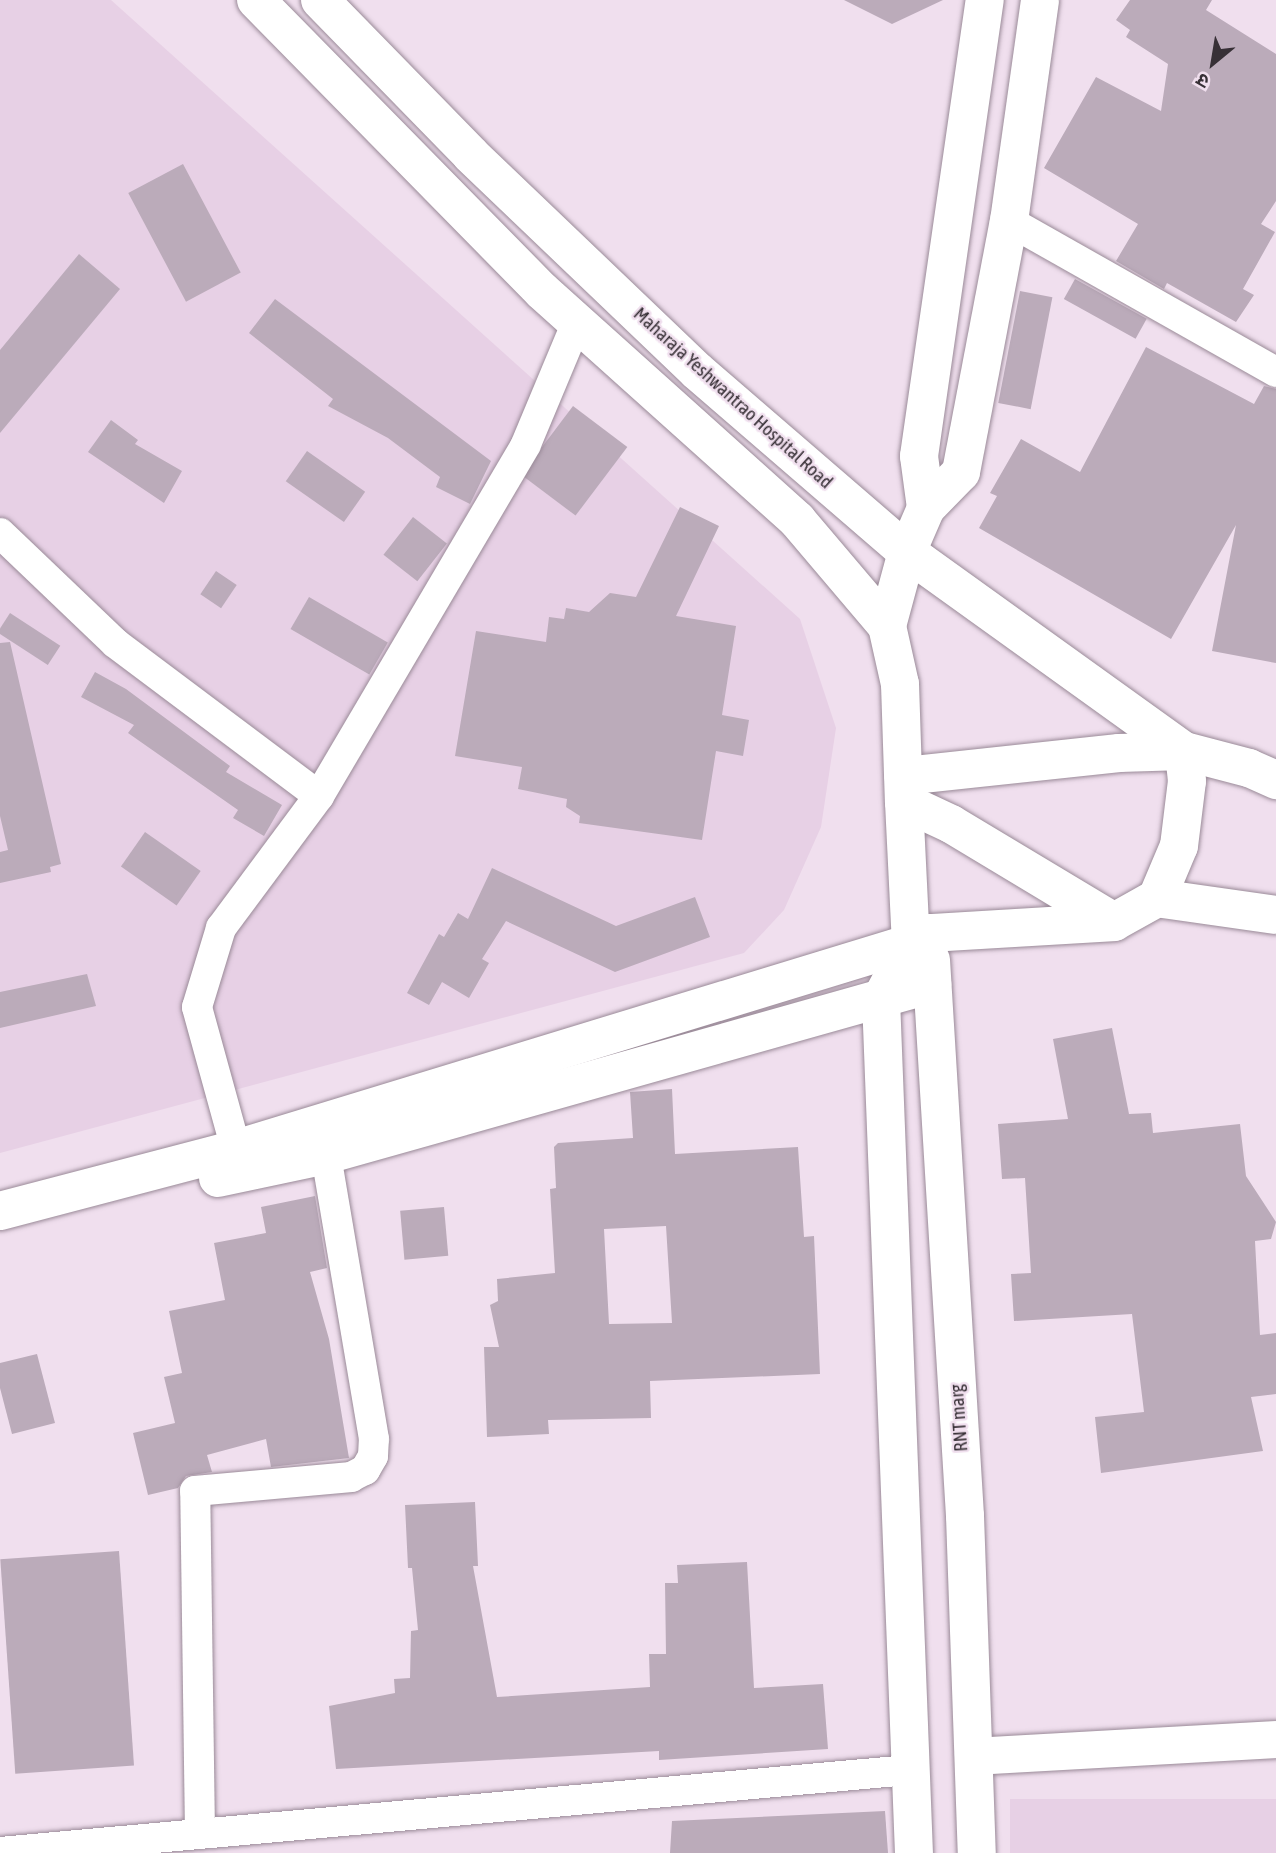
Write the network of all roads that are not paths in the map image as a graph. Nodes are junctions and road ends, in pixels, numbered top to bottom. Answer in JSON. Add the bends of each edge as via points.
{"nodes":[{"id":1,"x":256,"y":0,"type":"edge"},
{"id":2,"x":320,"y":0,"type":"edge"},
{"id":3,"x":985,"y":0,"type":"edge"},
{"id":4,"x":1040,"y":0,"type":"edge"},
{"id":5,"x":1009,"y":221,"type":"junction"},
{"id":6,"x":577,"y":322,"type":"junction"},
{"id":7,"x":1276,"y":372,"type":"edge"},
{"id":8,"x":926,"y":508,"type":"junction"},
{"id":9,"x":0,"y":533,"type":"edge"},
{"id":10,"x":907,"y":552,"type":"junction"},
{"id":11,"x":887,"y":626,"type":"junction"},
{"id":12,"x":1184,"y":751,"type":"junction"},
{"id":13,"x":1276,"y":780,"type":"edge"},
{"id":14,"x":903,"y":789,"type":"junction"},
{"id":15,"x":319,"y":796,"type":"junction"},
{"id":16,"x":1157,"y":898,"type":"junction"},
{"id":17,"x":1276,"y":915,"type":"edge"},
{"id":18,"x":1114,"y":922,"type":"junction"},
{"id":19,"x":921,"y":938,"type":"junction"},
{"id":20,"x":932,"y":984,"type":"junction"},
{"id":21,"x":881,"y":999,"type":"junction"},
{"id":22,"x":236,"y":1149,"type":"junction"},
{"id":23,"x":326,"y":1155,"type":"junction"},
{"id":24,"x":0,"y":1211,"type":"edge"},
{"id":25,"x":0,"y":1230,"type":"edge"},
{"id":26,"x":1276,"y":1739,"type":"edge"},
{"id":27,"x":973,"y":1756,"type":"junction"},
{"id":28,"x":908,"y":1770,"type":"junction"},
{"id":29,"x":200,"y":1834,"type":"junction"},
{"id":30,"x":0,"y":1852,"type":"edge"},
{"id":31,"x":914,"y":1853,"type":"edge"},
{"id":32,"x":977,"y":1853,"type":"edge"}],
"edges":[{"from":1,"to":6,"type":"main road","via":[[502,253]]},
{"from":2,"to":10,"type":"main road","name":"Maharaja Yeshwantrao Hospital Road","via":[[471,155],[697,371]]},
{"from":3,"to":8,"type":"main road","via":[[919,456]]},
{"from":4,"to":5,"type":"main road"},
{"from":5,"to":7,"type":"street"},
{"from":5,"to":8,"type":"main road","via":[[961,472]]},
{"from":6,"to":11,"type":"main road","via":[[797,520]]},
{"from":6,"to":15,"type":"street","via":[[526,444]]},
{"from":8,"to":10,"type":"main road"},
{"from":9,"to":15,"type":"street","via":[[115,643]]},
{"from":10,"to":11,"type":"main road"},
{"from":10,"to":12,"type":"main road","name":"Maharaja Yeshwantrao Hospital Road"},
{"from":11,"to":14,"type":"main road","name":"RNT marg","via":[[901,684]]},
{"from":12,"to":13,"type":"main road","via":[[1250,768]]},
{"from":12,"to":14,"type":"main road","via":[[1119,753]]},
{"from":12,"to":16,"type":"main road","via":[[1180,846]]},
{"from":14,"to":18,"type":"main road","via":[[951,824]]},
{"from":14,"to":19,"type":"main road","name":"RNT marg"},
{"from":15,"to":22,"type":"street","via":[[221,928],[197,1007]]},
{"from":16,"to":17,"type":"main road"},
{"from":16,"to":18,"type":"main road"},
{"from":18,"to":19,"type":"main road"},
{"from":19,"to":20,"type":"main road","name":"RNT marg"},
{"from":19,"to":21,"type":"main road"},
{"from":19,"to":22,"type":"main road"},
{"from":20,"to":21,"type":"main road"},
{"from":20,"to":27,"type":"main road","name":"RNT marg","via":[[965,1516]]},
{"from":21,"to":23,"type":"main road"},
{"from":21,"to":28,"type":"main road"},
{"from":22,"to":24,"type":"main road"},
{"from":23,"to":25,"type":"main road","via":[[122,1198]]},
{"from":23,"to":29,"type":"street","via":[[374,1439],[373,1456],[365,1470],[351,1477],[195,1491]]},
{"from":26,"to":27,"type":"street"},
{"from":27,"to":32,"type":"main road","name":"RNT marg"},
{"from":28,"to":29,"type":"street"},
{"from":28,"to":31,"type":"main road"},
{"from":29,"to":30,"type":"street"}]}
